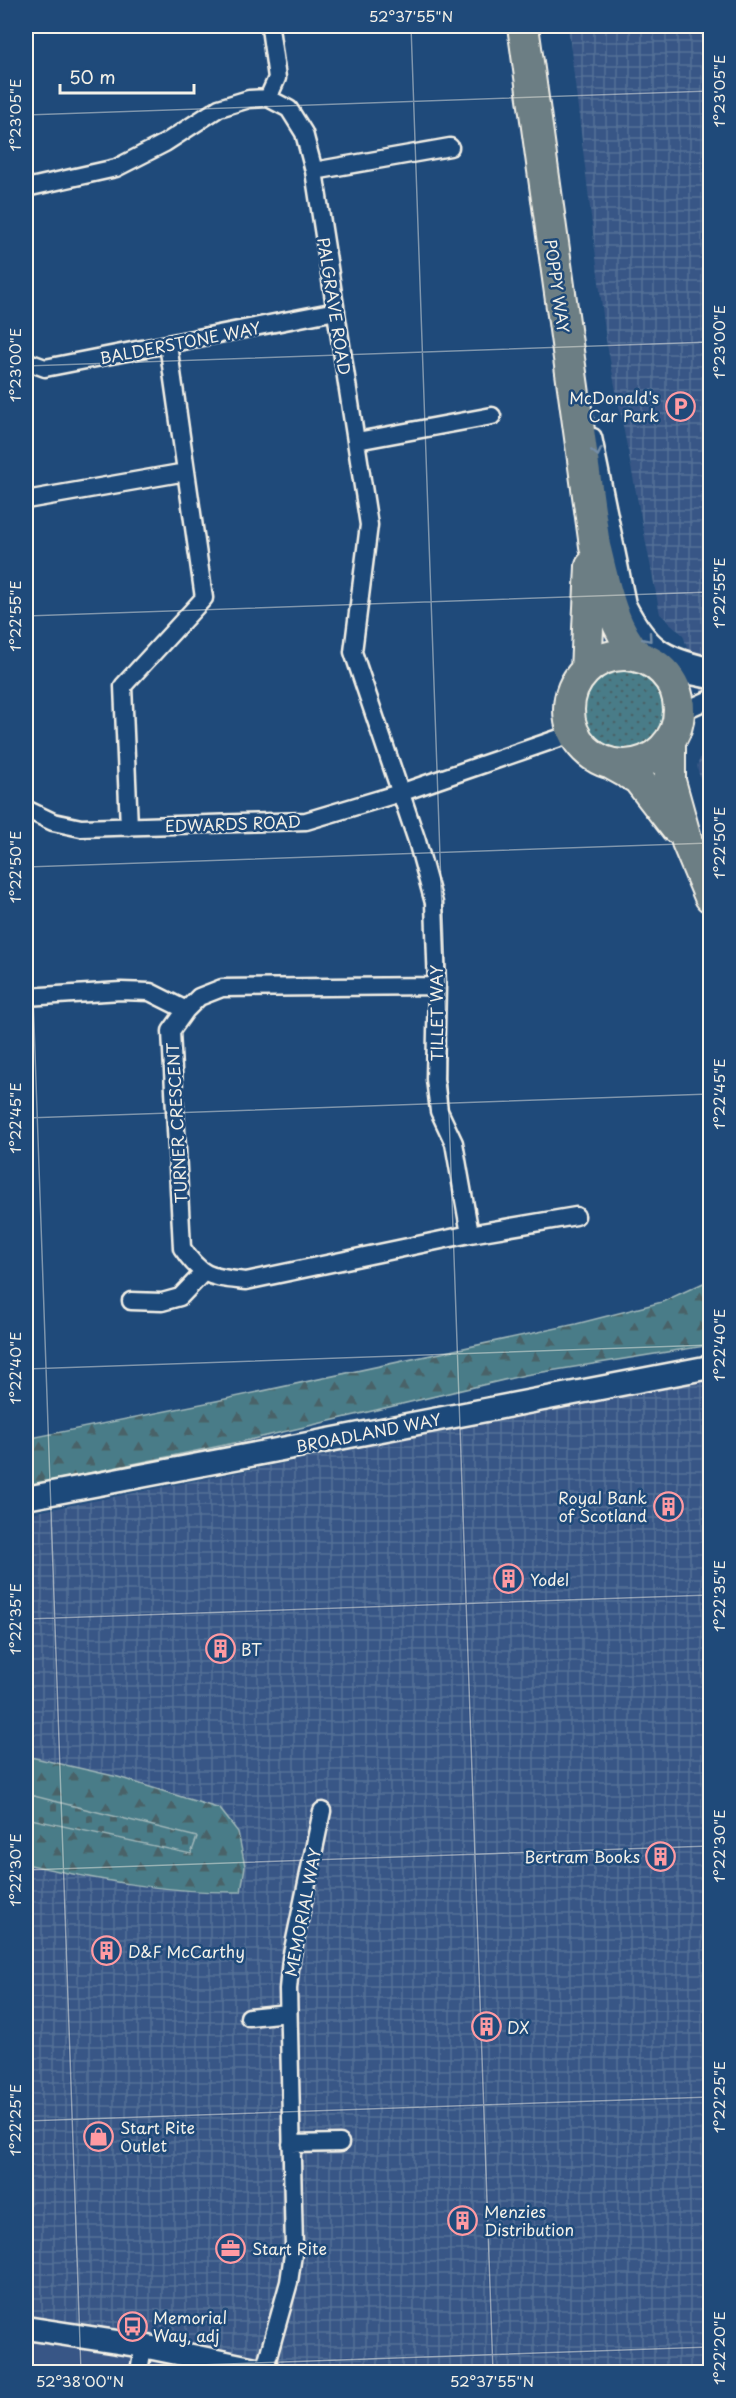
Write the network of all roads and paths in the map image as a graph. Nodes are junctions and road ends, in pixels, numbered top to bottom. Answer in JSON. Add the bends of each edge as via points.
{"nodes":[{"id":1,"x":273,"y":26,"type":"edge"},
{"id":2,"x":523,"y":26,"type":"edge"},
{"id":3,"x":539,"y":26,"type":"edge"},
{"id":4,"x":268,"y":98,"type":"junction"},
{"id":5,"x":450,"y":147,"type":"dead end"},
{"id":6,"x":314,"y":171,"type":"junction"},
{"id":7,"x":544,"y":184,"type":"junction"},
{"id":8,"x":26,"y":188,"type":"edge"},
{"id":9,"x":336,"y":311,"type":"junction"},
{"id":10,"x":565,"y":335,"type":"junction"},
{"id":11,"x":168,"y":344,"type":"junction"},
{"id":12,"x":26,"y":361,"type":"edge"},
{"id":13,"x":492,"y":416,"type":"dead end"},
{"id":14,"x":357,"y":441,"type":"junction"},
{"id":15,"x":186,"y":472,"type":"junction"},
{"id":16,"x":26,"y":500,"type":"edge"},
{"id":17,"x":595,"y":546,"type":"junction"},
{"id":18,"x":650,"y":663,"type":"junction"},
{"id":19,"x":711,"y":666,"type":"edge"},
{"id":20,"x":586,"y":670,"type":"junction"},
{"id":21,"x":711,"y":680,"type":"edge"},
{"id":22,"x":711,"y":699,"type":"edge"},
{"id":23,"x":674,"y":727,"type":"junction"},
{"id":24,"x":574,"y":733,"type":"junction"},
{"id":25,"x":611,"y":764,"type":"junction"},
{"id":26,"x":400,"y":793,"type":"junction"},
{"id":27,"x":26,"y":809,"type":"edge"},
{"id":28,"x":129,"y":827,"type":"junction"},
{"id":29,"x":687,"y":842,"type":"junction"},
{"id":30,"x":711,"y":897,"type":"edge"},
{"id":31,"x":437,"y":986,"type":"junction"},
{"id":32,"x":26,"y":997,"type":"edge"},
{"id":33,"x":186,"y":1010,"type":"junction"},
{"id":34,"x":576,"y":1216,"type":"dead end"},
{"id":35,"x":470,"y":1234,"type":"junction"},
{"id":36,"x":204,"y":1272,"type":"junction"},
{"id":37,"x":131,"y":1301,"type":"dead end"},
{"id":38,"x":711,"y":1367,"type":"edge"},
{"id":39,"x":26,"y":1498,"type":"edge"},
{"id":40,"x":322,"y":1811,"type":"dead end"},
{"id":41,"x":288,"y":2013,"type":"junction"},
{"id":42,"x":249,"y":2017,"type":"dead end"},
{"id":43,"x":340,"y":2143,"type":"dead end"},
{"id":44,"x":291,"y":2144,"type":"junction"},
{"id":45,"x":26,"y":2328,"type":"edge"},
{"id":46,"x":143,"y":2346,"type":"junction"},
{"id":47,"x":267,"y":2372,"type":"edge"},
{"id":48,"x":139,"y":2373,"type":"edge"}],
"edges":[{"from":1,"to":4,"type":"street","via":[[270,28],[277,78]]},
{"from":2,"to":7,"type":"highway","name":"POPPY WAY"},
{"from":3,"to":7,"type":"highway","via":[[546,93]]},
{"from":4,"to":6,"type":"street","name":"PALGRAVE ROAD","via":[[289,109],[304,133]]},
{"from":4,"to":8,"type":"street","via":[[219,108],[165,143],[116,168]]},
{"from":5,"to":6,"type":"street"},
{"from":6,"to":9,"type":"street","name":"PALGRAVE ROAD"},
{"from":7,"to":10,"type":"highway","name":"POPPY WAY"},
{"from":9,"to":11,"type":"street","name":"BALDERSTONE WAY"},
{"from":9,"to":14,"type":"street","name":"PALGRAVE ROAD"},
{"from":10,"to":17,"type":"highway","name":"POPPY WAY"},
{"from":10,"to":19,"type":"street","one_way":true,"via":[[597,451],[627,604],[657,648],[680,660]]},
{"from":11,"to":12,"type":"street","name":"BALDERSTONE WAY","via":[[45,368]]},
{"from":11,"to":15,"type":"street"},
{"from":13,"to":14,"type":"street"},
{"from":14,"to":26,"type":"street","name":"PALGRAVE ROAD","via":[[369,525],[353,652]]},
{"from":15,"to":16,"type":"street"},
{"from":15,"to":28,"type":"street","via":[[204,598],[123,686]]},
{"from":17,"to":18,"type":"highway","name":"POPPY WAY","via":[[613,616],[624,640]]},
{"from":17,"to":20,"type":"highway","name":"POPPY WAY"},
{"from":18,"to":20,"type":"highway","via":[[619,655]]},
{"from":18,"to":21,"type":"street"},
{"from":18,"to":23,"type":"highway","via":[[672,683],[678,698]]},
{"from":20,"to":24,"type":"highway","via":[[570,699]]},
{"from":22,"to":23,"type":"street"},
{"from":23,"to":25,"type":"highway","via":[[658,753],[644,762]]},
{"from":23,"to":29,"type":"highway","via":[[670,781]]},
{"from":24,"to":25,"type":"highway","via":[[596,757]]},
{"from":24,"to":26,"type":"street","name":"EDWARDS ROAD"},
{"from":25,"to":29,"type":"highway","via":[[638,779]]},
{"from":26,"to":28,"type":"street","name":"EDWARDS ROAD","via":[[306,821]]},
{"from":26,"to":31,"type":"street","name":"TILLET WAY","via":[[434,903]]},
{"from":27,"to":28,"type":"street","name":"EDWARDS ROAD","via":[[53,822],[81,828]]},
{"from":29,"to":30,"type":"highway"},
{"from":31,"to":33,"type":"street","name":"TURNER CRESCENT","via":[[222,988],[199,997]]},
{"from":31,"to":35,"type":"street","name":"TILLET WAY","via":[[435,1079],[439,1111],[454,1143]]},
{"from":32,"to":33,"type":"street","via":[[150,992]]},
{"from":33,"to":36,"type":"street","name":"TURNER CRESCENT","via":[[171,1031],[182,1248],[195,1267]]},
{"from":34,"to":35,"type":"street"},
{"from":35,"to":36,"type":"street","via":[[246,1281],[215,1278]]},
{"from":36,"to":37,"type":"street","via":[[180,1297],[162,1302]]},
{"from":38,"to":39,"type":"street","name":"BROADLAND WAY"},
{"from":40,"to":41,"type":"street","name":"MEMORIAL WAY","via":[[291,1959]]},
{"from":41,"to":42,"type":"street"},
{"from":41,"to":44,"type":"street","name":"MEMORIAL WAY"},
{"from":43,"to":44,"type":"street"},
{"from":44,"to":47,"type":"street","name":"MEMORIAL WAY","via":[[294,2247]]},
{"from":45,"to":46,"type":"street"},
{"from":46,"to":47,"type":"street"},
{"from":46,"to":48,"type":"street"}]}
